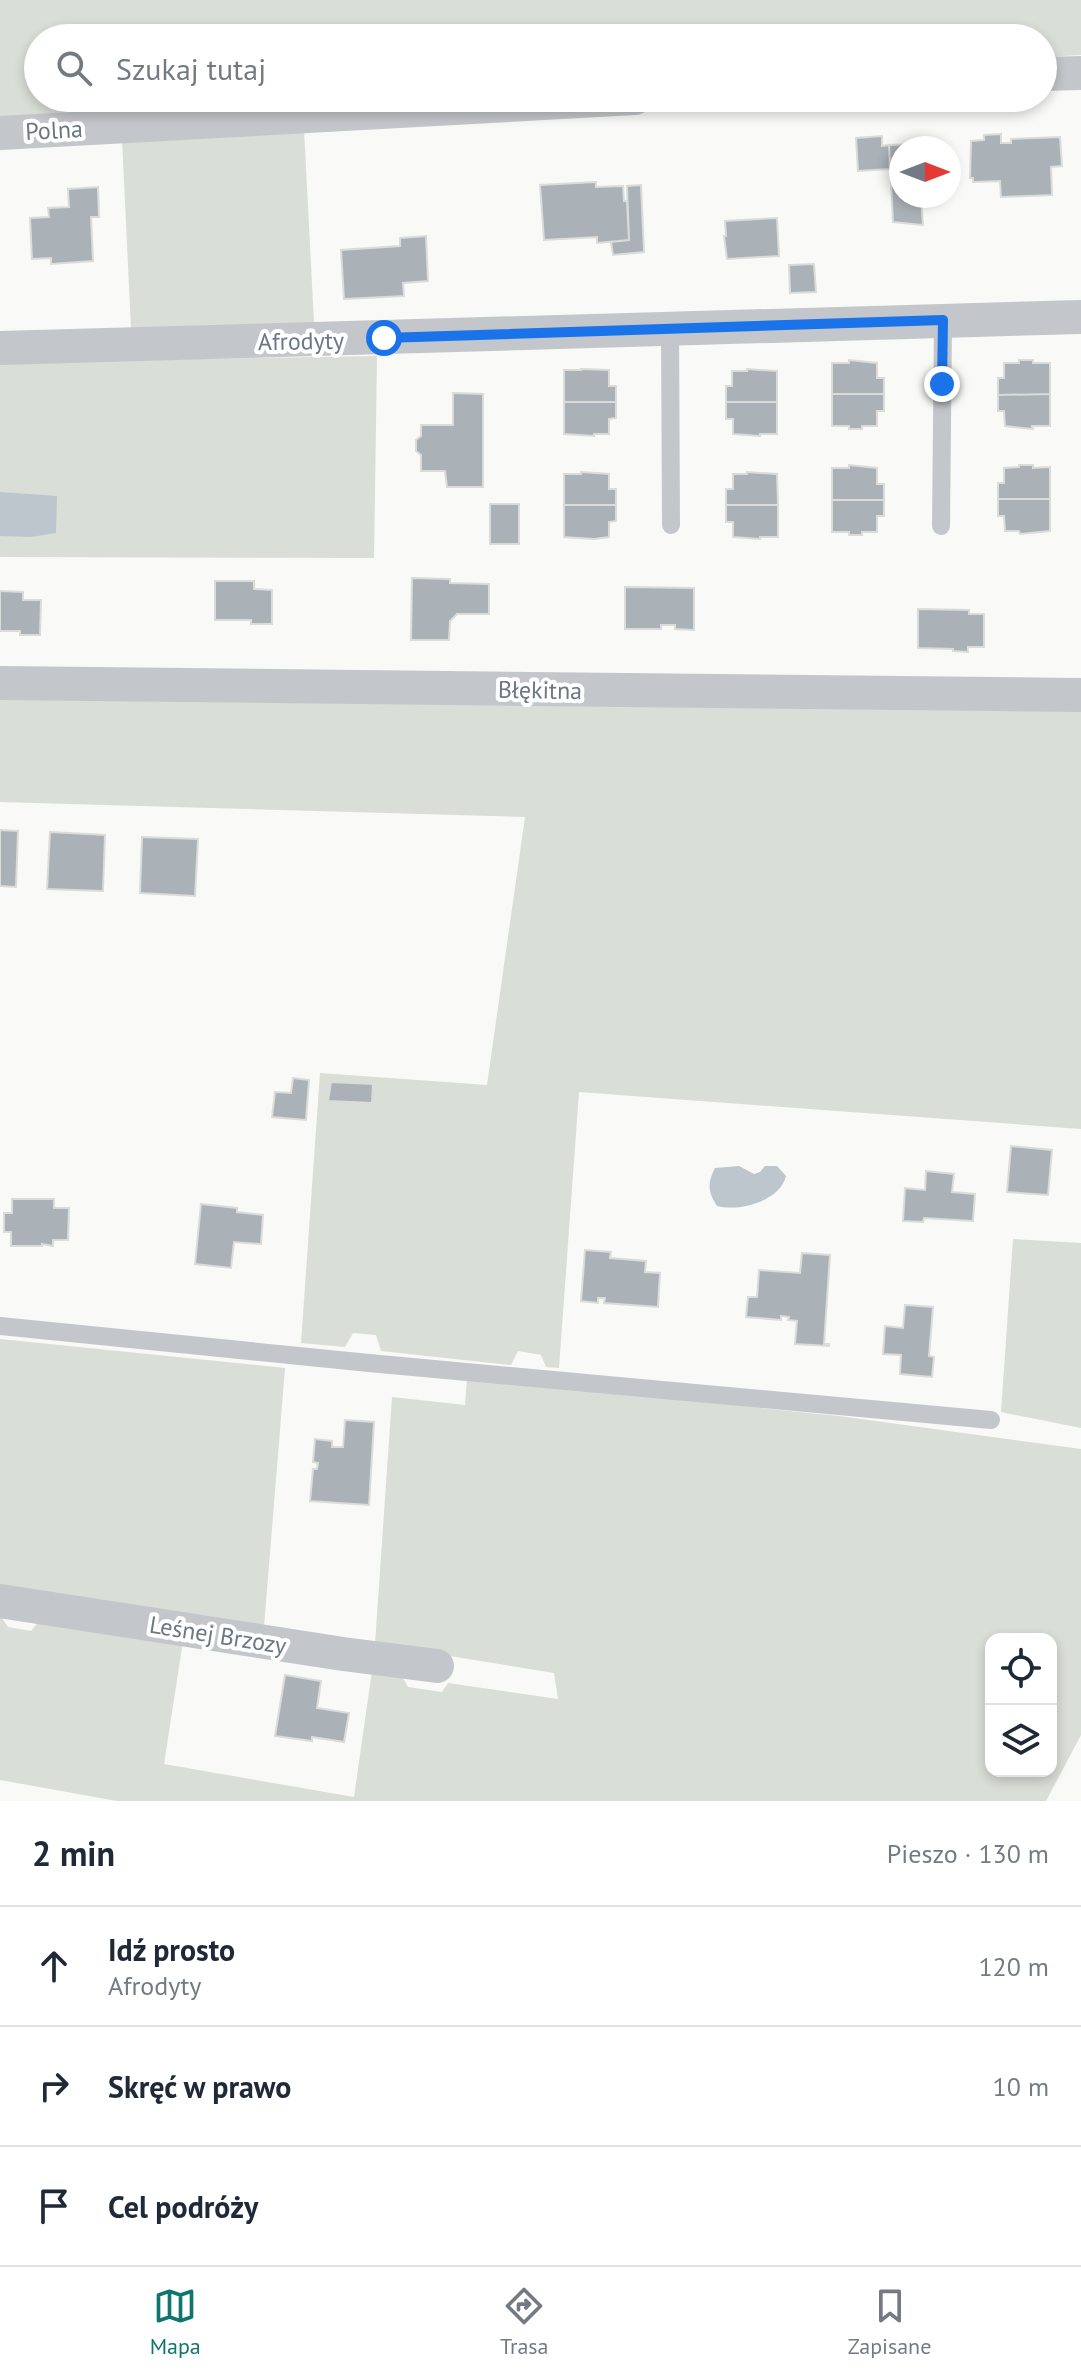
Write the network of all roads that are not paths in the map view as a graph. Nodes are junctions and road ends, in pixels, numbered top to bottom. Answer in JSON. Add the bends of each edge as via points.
{"nodes":[{"id":1,"x":1081,"y":73,"type":"edge"},
{"id":2,"x":1057,"y":74,"type":"edge"},
{"id":3,"x":381,"y":112,"type":"edge"},
{"id":4,"x":0,"y":133,"type":"edge"},
{"id":5,"x":1081,"y":317,"type":"edge"},
{"id":6,"x":943,"y":320,"type":"junction"},
{"id":7,"x":670,"y":328,"type":"junction"},
{"id":8,"x":0,"y":348,"type":"edge"},
{"id":9,"x":671,"y":525,"type":"dead end"},
{"id":10,"x":941,"y":526,"type":"dead end"},
{"id":11,"x":0,"y":683,"type":"edge"},
{"id":12,"x":1081,"y":695,"type":"edge"},
{"id":13,"x":0,"y":1326,"type":"edge"},
{"id":14,"x":991,"y":1420,"type":"dead end"},
{"id":15,"x":0,"y":1601,"type":"edge"},
{"id":16,"x":437,"y":1666,"type":"dead end"}],
"edges":[{"from":1,"to":2,"type":"street"},
{"from":3,"to":4,"type":"street","name":"Polna"},
{"from":5,"to":6,"type":"street","name":"Afrodyty"},
{"from":6,"to":7,"type":"street","name":"Afrodyty"},
{"from":6,"to":10,"type":"lane"},
{"from":7,"to":8,"type":"street","name":"Afrodyty"},
{"from":7,"to":9,"type":"lane"},
{"from":11,"to":12,"type":"street","name":"Błękitna"},
{"from":13,"to":14,"type":"lane"},
{"from":15,"to":16,"type":"street","name":"Leśnej Brzozy"}]}
